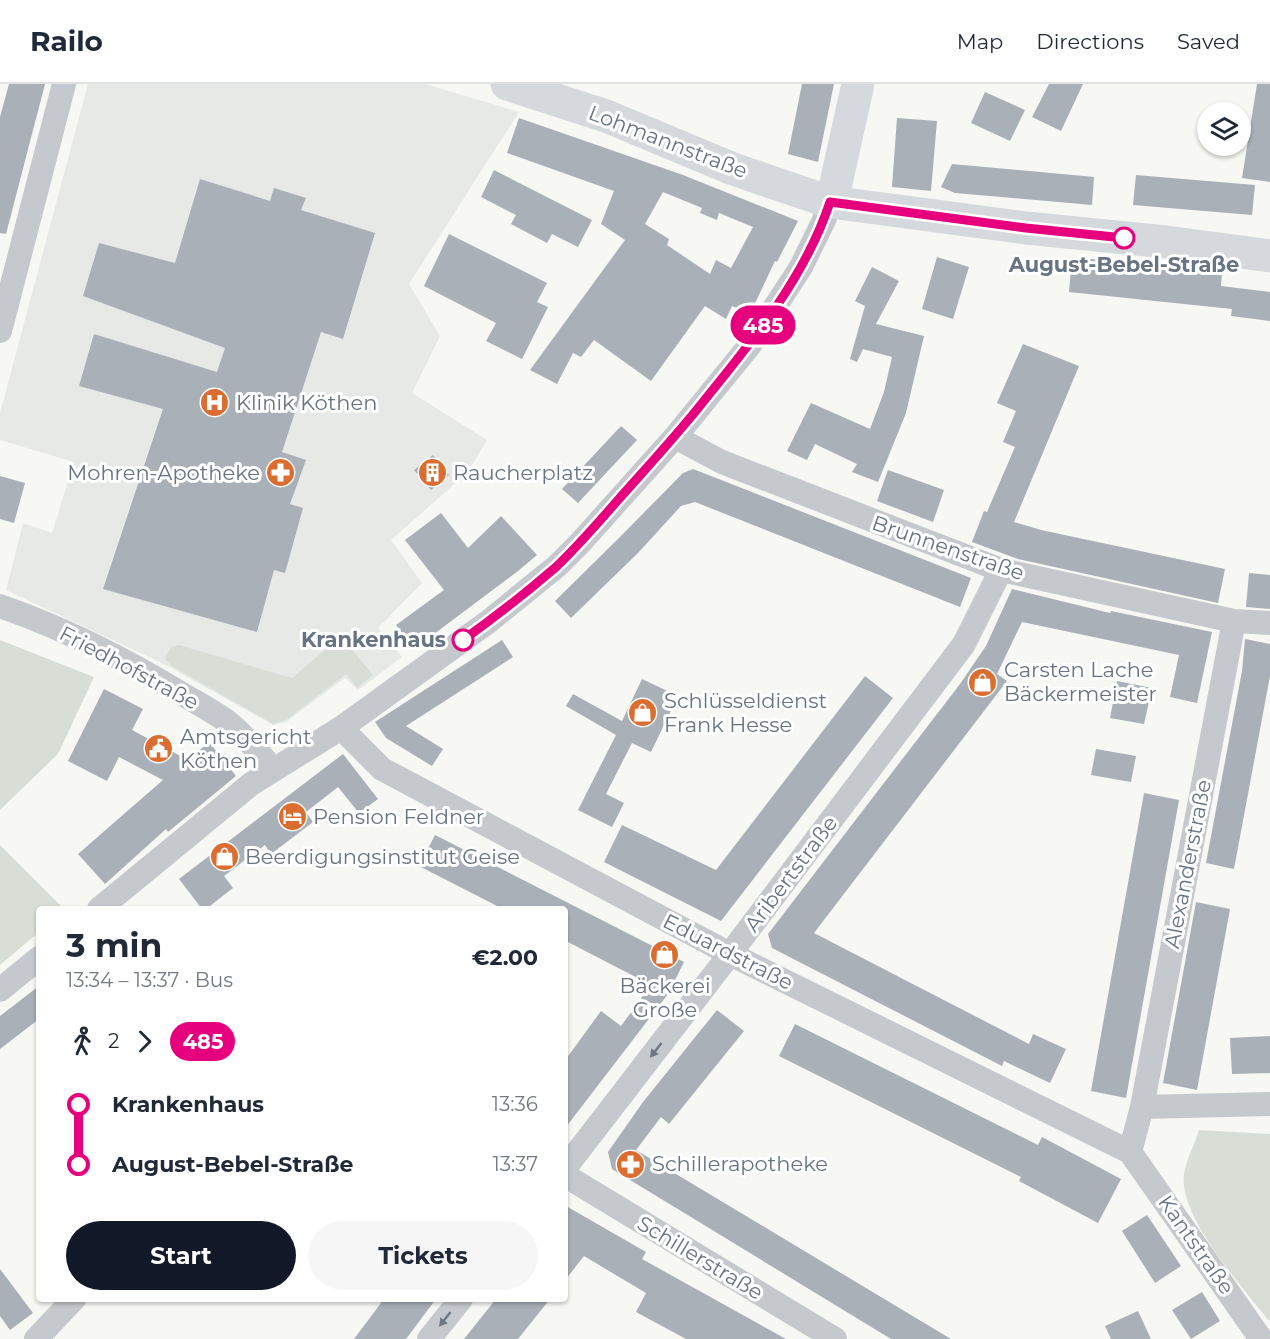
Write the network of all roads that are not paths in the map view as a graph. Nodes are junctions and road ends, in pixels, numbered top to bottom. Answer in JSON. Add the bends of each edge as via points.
{"nodes":[{"id":1,"x":64,"y":84,"type":"edge"},
{"id":2,"x":507,"y":84,"type":"edge"},
{"id":3,"x":858,"y":84,"type":"edge"},
{"id":4,"x":830,"y":202,"type":"junction"},
{"id":5,"x":1270,"y":256,"type":"edge"},
{"id":6,"x":5,"y":296,"type":"edge"},
{"id":7,"x":0,"y":331,"type":"edge"},
{"id":8,"x":675,"y":437,"type":"junction"},
{"id":9,"x":1000,"y":570,"type":"junction"},
{"id":10,"x":0,"y":606,"type":"edge"},
{"id":11,"x":1234,"y":621,"type":"junction"},
{"id":12,"x":1270,"y":623,"type":"edge"},
{"id":13,"x":341,"y":728,"type":"junction"},
{"id":14,"x":273,"y":770,"type":"junction"},
{"id":15,"x":103,"y":906,"type":"edge"},
{"id":16,"x":730,"y":954,"type":"junction"},
{"id":17,"x":36,"y":960,"type":"edge"},
{"id":18,"x":0,"y":990,"type":"edge"},
{"id":19,"x":1270,"y":1104,"type":"edge"},
{"id":20,"x":1142,"y":1107,"type":"junction"},
{"id":21,"x":1130,"y":1152,"type":"junction"},
{"id":22,"x":568,"y":1164,"type":"edge"},
{"id":23,"x":568,"y":1177,"type":"edge"},
{"id":24,"x":71,"y":1302,"type":"edge"},
{"id":25,"x":459,"y":1302,"type":"edge"},
{"id":26,"x":36,"y":1339,"type":"edge"},
{"id":27,"x":429,"y":1339,"type":"edge"},
{"id":28,"x":835,"y":1339,"type":"edge"},
{"id":29,"x":1261,"y":1339,"type":"edge"}],
"edges":[{"from":1,"to":6,"type":"street"},
{"from":2,"to":4,"type":"main road","name":"Lohmannstraße","via":[[606,116],[733,169]]},
{"from":3,"to":4,"type":"main road"},
{"from":4,"to":5,"type":"main road"},
{"from":4,"to":8,"type":"street","via":[[801,267],[750,345]]},
{"from":6,"to":7,"type":"street"},
{"from":8,"to":9,"type":"street","name":"Brunnenstraße","via":[[722,462]]},
{"from":8,"to":13,"type":"street","via":[[557,566],[488,622]]},
{"from":9,"to":11,"type":"street","name":"Brunnenstraße"},
{"from":9,"to":16,"type":"street","name":"Aribertstraße","via":[[964,644]]},
{"from":10,"to":14,"type":"street","name":"Friedhofstraße","via":[[101,649],[171,687],[227,722]]},
{"from":11,"to":12,"type":"street","name":"Brunnenstraße"},
{"from":11,"to":20,"type":"street","name":"Alexanderstraße"},
{"from":13,"to":14,"type":"street"},
{"from":13,"to":16,"type":"street","name":"Eduardstraße","via":[[382,769]]},
{"from":14,"to":15,"type":"street"},
{"from":16,"to":21,"type":"street","name":"Eduardstraße"},
{"from":16,"to":22,"type":"street","name":"Aribertstraße","one_way":true},
{"from":17,"to":18,"type":"street"},
{"from":19,"to":20,"type":"street"},
{"from":20,"to":21,"type":"street","name":"Alexanderstraße"},
{"from":21,"to":29,"type":"street","name":"Kantstraße"},
{"from":23,"to":28,"type":"street","name":"Schillerstraße"},
{"from":24,"to":26,"type":"street"},
{"from":25,"to":27,"type":"street","one_way":true}]}
